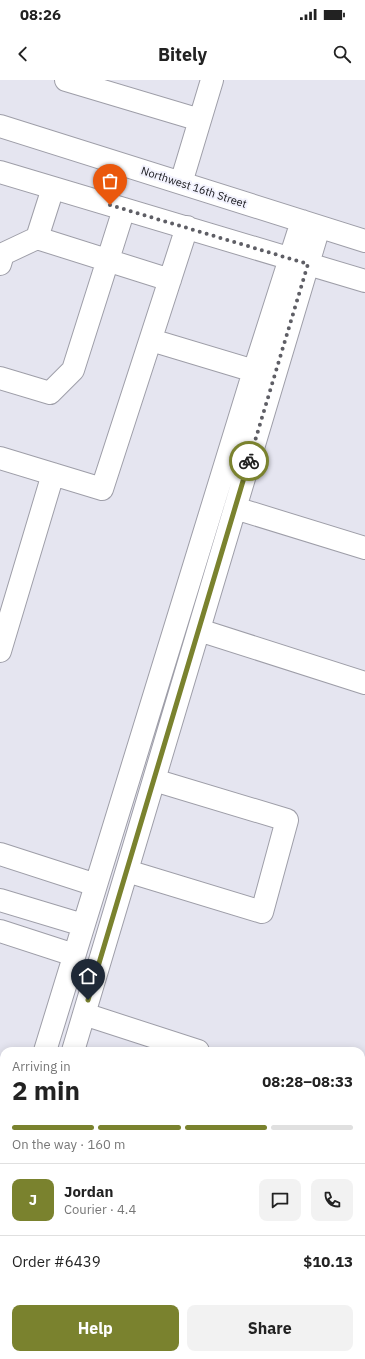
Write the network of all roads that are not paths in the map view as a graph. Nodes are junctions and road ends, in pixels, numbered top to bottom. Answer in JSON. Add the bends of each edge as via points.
{"nodes":[{"id":1,"x":66,"y":80,"type":"edge"},
{"id":2,"x":212,"y":80,"type":"edge"},
{"id":3,"x":200,"y":120,"type":"junction"},
{"id":4,"x":0,"y":126,"type":"edge"},
{"id":5,"x":0,"y":172,"type":"edge"},
{"id":6,"x":181,"y":183,"type":"junction"},
{"id":7,"x":52,"y":188,"type":"junction"},
{"id":8,"x":124,"y":209,"type":"junction"},
{"id":9,"x":310,"y":224,"type":"junction"},
{"id":10,"x":187,"y":227,"type":"junction"},
{"id":11,"x":37,"y":238,"type":"junction"},
{"id":12,"x":365,"y":241,"type":"edge"},
{"id":13,"x":108,"y":260,"type":"junction"},
{"id":14,"x":299,"y":261,"type":"junction"},
{"id":15,"x":0,"y":264,"type":"edge"},
{"id":16,"x":170,"y":280,"type":"junction"},
{"id":17,"x":365,"y":281,"type":"edge"},
{"id":18,"x":151,"y":340,"type":"junction"},
{"id":19,"x":254,"y":372,"type":"junction"},
{"id":20,"x":0,"y":378,"type":"edge"},
{"id":21,"x":0,"y":458,"type":"edge"},
{"id":22,"x":53,"y":474,"type":"junction"},
{"id":23,"x":235,"y":508,"type":"junction"},
{"id":24,"x":365,"y":548,"type":"edge"},
{"id":25,"x":198,"y":630,"type":"junction"},
{"id":26,"x":0,"y":651,"type":"edge"},
{"id":27,"x":365,"y":683,"type":"edge"},
{"id":28,"x":154,"y":780,"type":"junction"},
{"id":29,"x":0,"y":854,"type":"edge"},
{"id":30,"x":127,"y":871,"type":"junction"},
{"id":31,"x":96,"y":885,"type":"junction"},
{"id":32,"x":0,"y":900,"type":"edge"},
{"id":33,"x":83,"y":925,"type":"junction"},
{"id":34,"x":0,"y":931,"type":"edge"},
{"id":35,"x":74,"y":955,"type":"junction"},
{"id":36,"x":84,"y":1014,"type":"junction"},
{"id":37,"x":46,"y":1047,"type":"edge"},
{"id":38,"x":74,"y":1047,"type":"edge"},
{"id":39,"x":186,"y":1047,"type":"edge"}],
"edges":[{"from":1,"to":3,"type":"street"},
{"from":2,"to":3,"type":"street"},
{"from":3,"to":6,"type":"street"},
{"from":4,"to":6,"type":"street","name":"Northwest 16th Street"},
{"from":5,"to":7,"type":"street"},
{"from":6,"to":9,"type":"street","name":"Northwest 16th Street"},
{"from":7,"to":8,"type":"street"},
{"from":7,"to":11,"type":"street"},
{"from":8,"to":10,"type":"street"},
{"from":8,"to":13,"type":"street"},
{"from":9,"to":12,"type":"street","name":"Northwest 16th Street"},
{"from":9,"to":14,"type":"street"},
{"from":10,"to":14,"type":"street"},
{"from":10,"to":16,"type":"street"},
{"from":11,"to":13,"type":"street"},
{"from":11,"to":15,"type":"street","via":[[3,254]]},
{"from":13,"to":16,"type":"street"},
{"from":13,"to":20,"type":"street","via":[[73,370],[50,393]]},
{"from":14,"to":17,"type":"street"},
{"from":14,"to":19,"type":"street"},
{"from":14,"to":23,"type":"street"},
{"from":16,"to":18,"type":"street"},
{"from":18,"to":19,"type":"street"},
{"from":18,"to":22,"type":"street","via":[[102,489]]},
{"from":19,"to":31,"type":"street"},
{"from":21,"to":22,"type":"street"},
{"from":22,"to":26,"type":"street"},
{"from":23,"to":24,"type":"street"},
{"from":23,"to":25,"type":"street"},
{"from":25,"to":27,"type":"street"},
{"from":25,"to":28,"type":"street"},
{"from":28,"to":30,"type":"street"},
{"from":28,"to":30,"type":"street","via":[[287,820],[262,912]]},
{"from":29,"to":31,"type":"street"},
{"from":30,"to":36,"type":"street"},
{"from":31,"to":33,"type":"street"},
{"from":32,"to":33,"type":"street"},
{"from":33,"to":35,"type":"street"},
{"from":34,"to":35,"type":"street"},
{"from":35,"to":37,"type":"street"},
{"from":36,"to":38,"type":"street"},
{"from":36,"to":39,"type":"street"}]}
